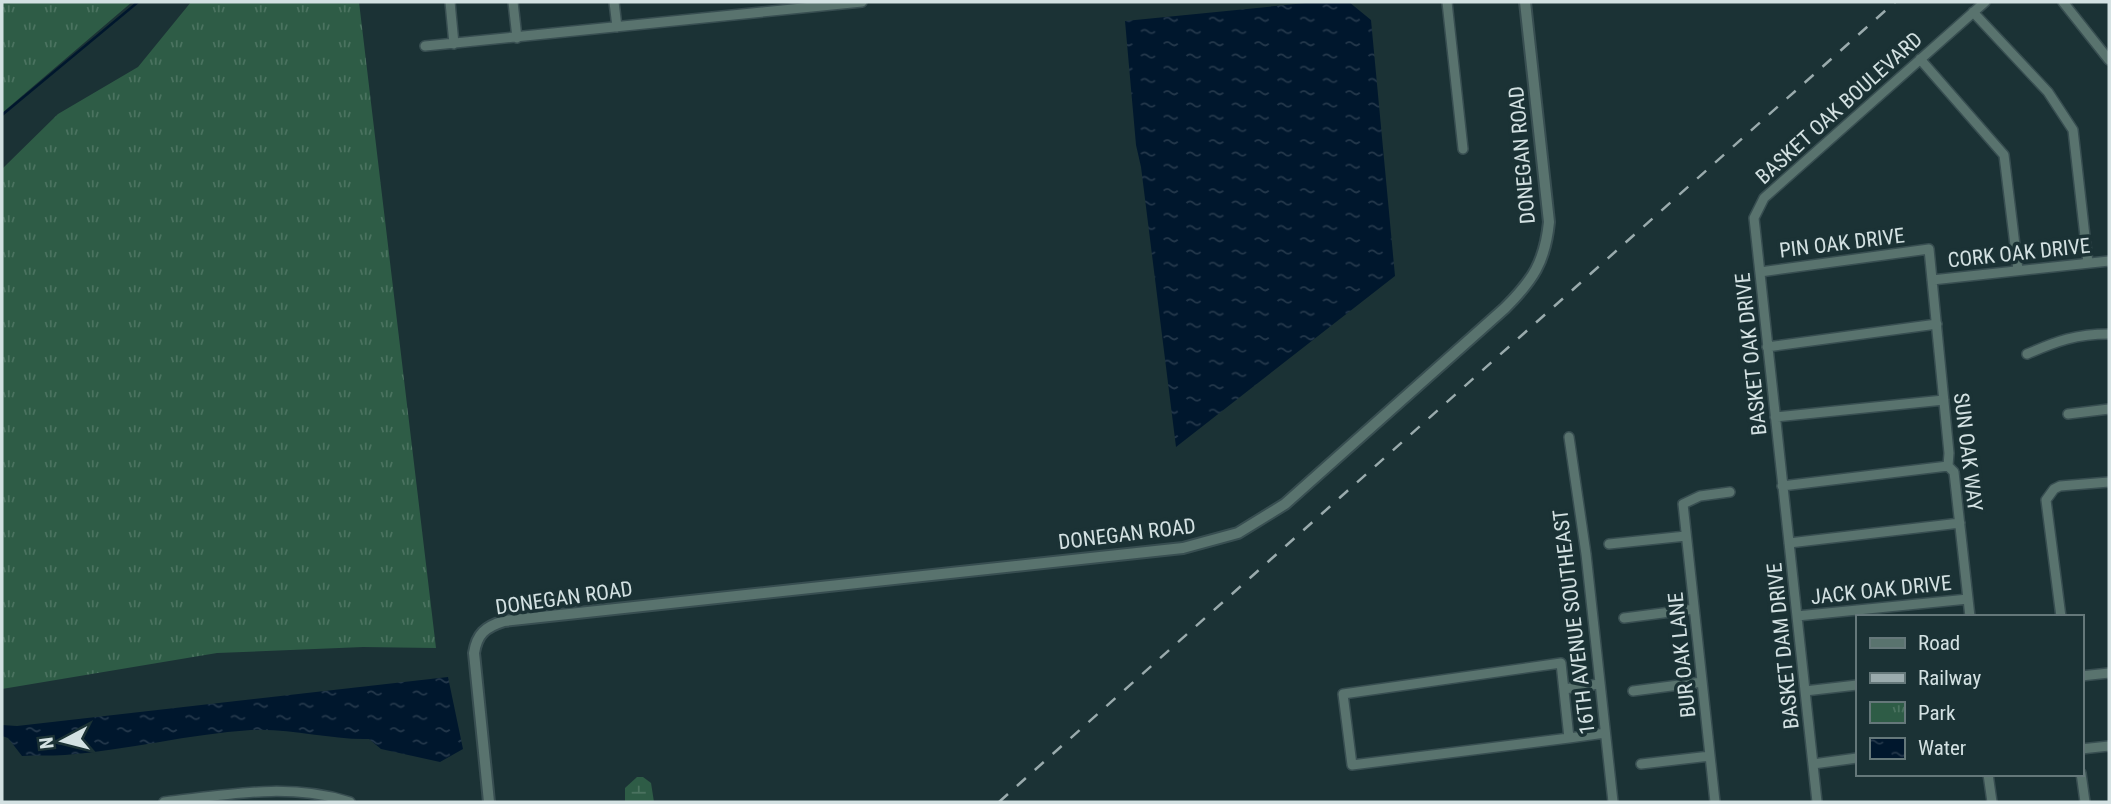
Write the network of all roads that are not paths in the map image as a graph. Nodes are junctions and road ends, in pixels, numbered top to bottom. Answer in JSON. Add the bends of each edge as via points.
{"nodes":[{"id":1,"x":450,"y":2,"type":"edge"},
{"id":2,"x":513,"y":2,"type":"edge"},
{"id":3,"x":614,"y":2,"type":"edge"},
{"id":4,"x":863,"y":2,"type":"edge"},
{"id":5,"x":1447,"y":2,"type":"edge"},
{"id":6,"x":1525,"y":2,"type":"edge"},
{"id":7,"x":1985,"y":2,"type":"edge"},
{"id":8,"x":2063,"y":2,"type":"edge"},
{"id":9,"x":782,"y":6,"type":"edge"},
{"id":10,"x":1973,"y":12,"type":"junction"},
{"id":11,"x":617,"y":27,"type":"junction"},
{"id":12,"x":517,"y":38,"type":"junction"},
{"id":13,"x":454,"y":44,"type":"junction"},
{"id":14,"x":425,"y":46,"type":"dead end"},
{"id":15,"x":1920,"y":60,"type":"junction"},
{"id":16,"x":2109,"y":60,"type":"edge"},
{"id":17,"x":1463,"y":149,"type":"dead end"},
{"id":18,"x":1754,"y":218,"type":"joint"},
{"id":19,"x":1929,"y":249,"type":"joint"},
{"id":20,"x":2109,"y":261,"type":"edge"},
{"id":21,"x":2088,"y":263,"type":"junction"},
{"id":22,"x":2018,"y":270,"type":"junction"},
{"id":23,"x":1760,"y":272,"type":"junction"},
{"id":24,"x":1932,"y":279,"type":"junction"},
{"id":25,"x":1937,"y":324,"type":"junction"},
{"id":26,"x":2109,"y":334,"type":"edge"},
{"id":27,"x":1768,"y":347,"type":"junction"},
{"id":28,"x":2027,"y":354,"type":"dead end"},
{"id":29,"x":1944,"y":400,"type":"junction"},
{"id":30,"x":2109,"y":409,"type":"edge"},
{"id":31,"x":2068,"y":414,"type":"dead end"},
{"id":32,"x":1774,"y":417,"type":"junction"},
{"id":33,"x":1569,"y":437,"type":"dead end"},
{"id":34,"x":1948,"y":466,"type":"junction"},
{"id":35,"x":2109,"y":482,"type":"edge"},
{"id":36,"x":1782,"y":486,"type":"junction"},
{"id":37,"x":1730,"y":492,"type":"dead end"},
{"id":38,"x":1960,"y":523,"type":"junction"},
{"id":39,"x":1686,"y":536,"type":"junction"},
{"id":40,"x":1789,"y":543,"type":"junction"},
{"id":41,"x":1609,"y":544,"type":"dead end"},
{"id":42,"x":1968,"y":599,"type":"junction"},
{"id":43,"x":1694,"y":609,"type":"junction"},
{"id":44,"x":1970,"y":615,"type":"edge"},
{"id":45,"x":2061,"y":615,"type":"edge"},
{"id":46,"x":1797,"y":616,"type":"junction"},
{"id":47,"x":1624,"y":618,"type":"dead end"},
{"id":48,"x":2109,"y":673,"type":"edge"},
{"id":49,"x":2083,"y":676,"type":"edge"},
{"id":50,"x":1702,"y":682,"type":"junction"},
{"id":51,"x":1599,"y":684,"type":"junction"},
{"id":52,"x":1856,"y":685,"type":"edge"},
{"id":53,"x":1564,"y":689,"type":"junction"},
{"id":54,"x":1633,"y":691,"type":"dead end"},
{"id":55,"x":1805,"y":691,"type":"junction"},
{"id":56,"x":1605,"y":733,"type":"junction"},
{"id":57,"x":1569,"y":738,"type":"junction"},
{"id":58,"x":2109,"y":746,"type":"edge"},
{"id":59,"x":2083,"y":749,"type":"edge"},
{"id":60,"x":1710,"y":756,"type":"junction"},
{"id":61,"x":1856,"y":758,"type":"edge"},
{"id":62,"x":1641,"y":764,"type":"dead end"},
{"id":63,"x":1813,"y":764,"type":"junction"},
{"id":64,"x":1988,"y":776,"type":"edge"},
{"id":65,"x":2081,"y":776,"type":"edge"},
{"id":66,"x":195,"y":801,"type":"edge"},
{"id":67,"x":164,"y":802,"type":"edge"},
{"id":68,"x":350,"y":802,"type":"edge"},
{"id":69,"x":489,"y":802,"type":"edge"},
{"id":70,"x":1613,"y":802,"type":"edge"},
{"id":71,"x":1715,"y":802,"type":"edge"},
{"id":72,"x":1817,"y":802,"type":"edge"},
{"id":73,"x":1992,"y":802,"type":"edge"},
{"id":74,"x":2085,"y":802,"type":"edge"}],
"edges":[{"from":1,"to":13,"type":"street"},
{"from":2,"to":12,"type":"street"},
{"from":3,"to":11,"type":"street"},
{"from":4,"to":9,"type":"street"},
{"from":5,"to":17,"type":"street"},
{"from":6,"to":69,"type":"street","name":"DONEGAN ROAD","via":[[1549,222],[1538,270],[1505,309],[1285,504],[1238,533],[1183,548],[489,626],[480,634],[474,653]]},
{"from":7,"to":10,"type":"street","name":"BASKET OAK BOULEVARD"},
{"from":8,"to":16,"type":"street"},
{"from":9,"to":11,"type":"street"},
{"from":10,"to":15,"type":"street","name":"BASKET OAK BOULEVARD"},
{"from":10,"to":21,"type":"street","via":[[2048,92],[2073,130]]},
{"from":11,"to":12,"type":"street"},
{"from":12,"to":13,"type":"street"},
{"from":13,"to":14,"type":"street"},
{"from":15,"to":18,"type":"street","name":"BASKET OAK BOULEVARD","via":[[1764,198]]},
{"from":15,"to":22,"type":"street","via":[[2004,155]]},
{"from":18,"to":23,"type":"street","name":"BASKET OAK DRIVE"},
{"from":19,"to":23,"type":"street","name":"PIN OAK DRIVE"},
{"from":19,"to":24,"type":"street","name":"SUN OAK WAY"},
{"from":20,"to":21,"type":"street","name":"CORK OAK DRIVE"},
{"from":21,"to":22,"type":"street","name":"CORK OAK DRIVE"},
{"from":22,"to":24,"type":"street","name":"CORK OAK DRIVE"},
{"from":23,"to":27,"type":"street","name":"BASKET OAK DRIVE"},
{"from":24,"to":25,"type":"street","name":"SUN OAK WAY"},
{"from":25,"to":27,"type":"street"},
{"from":25,"to":29,"type":"street","name":"SUN OAK WAY"},
{"from":26,"to":28,"type":"street","via":[[2060,339]]},
{"from":27,"to":32,"type":"street","name":"BASKET OAK DRIVE"},
{"from":29,"to":32,"type":"street"},
{"from":29,"to":34,"type":"street","name":"SUN OAK WAY"},
{"from":30,"to":31,"type":"street"},
{"from":32,"to":36,"type":"street","name":"BASKET OAK DRIVE"},
{"from":33,"to":51,"type":"street","name":"16TH AVENUE SOUTHEAST"},
{"from":34,"to":36,"type":"street"},
{"from":34,"to":38,"type":"street","name":"SUN OAK WAY","via":[[1954,472]]},
{"from":35,"to":45,"type":"street","via":[[2060,486],[2046,500]]},
{"from":36,"to":40,"type":"street","name":"BASKET DAM DRIVE"},
{"from":37,"to":39,"type":"street","name":"BUR OAK LANE","via":[[1700,496],[1683,504]]},
{"from":38,"to":40,"type":"street"},
{"from":38,"to":42,"type":"street","name":"SUN OAK WAY"},
{"from":39,"to":41,"type":"street"},
{"from":39,"to":43,"type":"street","name":"BUR OAK LANE"},
{"from":40,"to":46,"type":"street","name":"BASKET DAM DRIVE"},
{"from":42,"to":44,"type":"street","name":"SUN OAK WAY"},
{"from":42,"to":46,"type":"street","name":"JACK OAK DRIVE"},
{"from":43,"to":47,"type":"street"},
{"from":43,"to":50,"type":"street","name":"BUR OAK LANE"},
{"from":46,"to":55,"type":"street","name":"BASKET DAM DRIVE"},
{"from":48,"to":49,"type":"street"},
{"from":50,"to":54,"type":"street"},
{"from":50,"to":60,"type":"street","name":"BUR OAK LANE"},
{"from":51,"to":53,"type":"street"},
{"from":51,"to":56,"type":"street","name":"16TH AVENUE SOUTHEAST"},
{"from":52,"to":55,"type":"street"},
{"from":53,"to":57,"type":"street"},
{"from":53,"to":57,"type":"street","via":[[1561,663],[1343,694],[1352,765]]},
{"from":55,"to":63,"type":"street","name":"BASKET DAM DRIVE"},
{"from":56,"to":57,"type":"street"},
{"from":56,"to":70,"type":"street","name":"16TH AVENUE SOUTHEAST"},
{"from":58,"to":59,"type":"street"},
{"from":60,"to":62,"type":"street"},
{"from":60,"to":71,"type":"street","name":"BUR OAK LANE"},
{"from":61,"to":63,"type":"street"},
{"from":63,"to":72,"type":"street","name":"BASKET DAM DRIVE"},
{"from":64,"to":73,"type":"street"},
{"from":65,"to":74,"type":"street"},
{"from":66,"to":67,"type":"street"},
{"from":66,"to":68,"type":"street","via":[[287,791]]}]}
